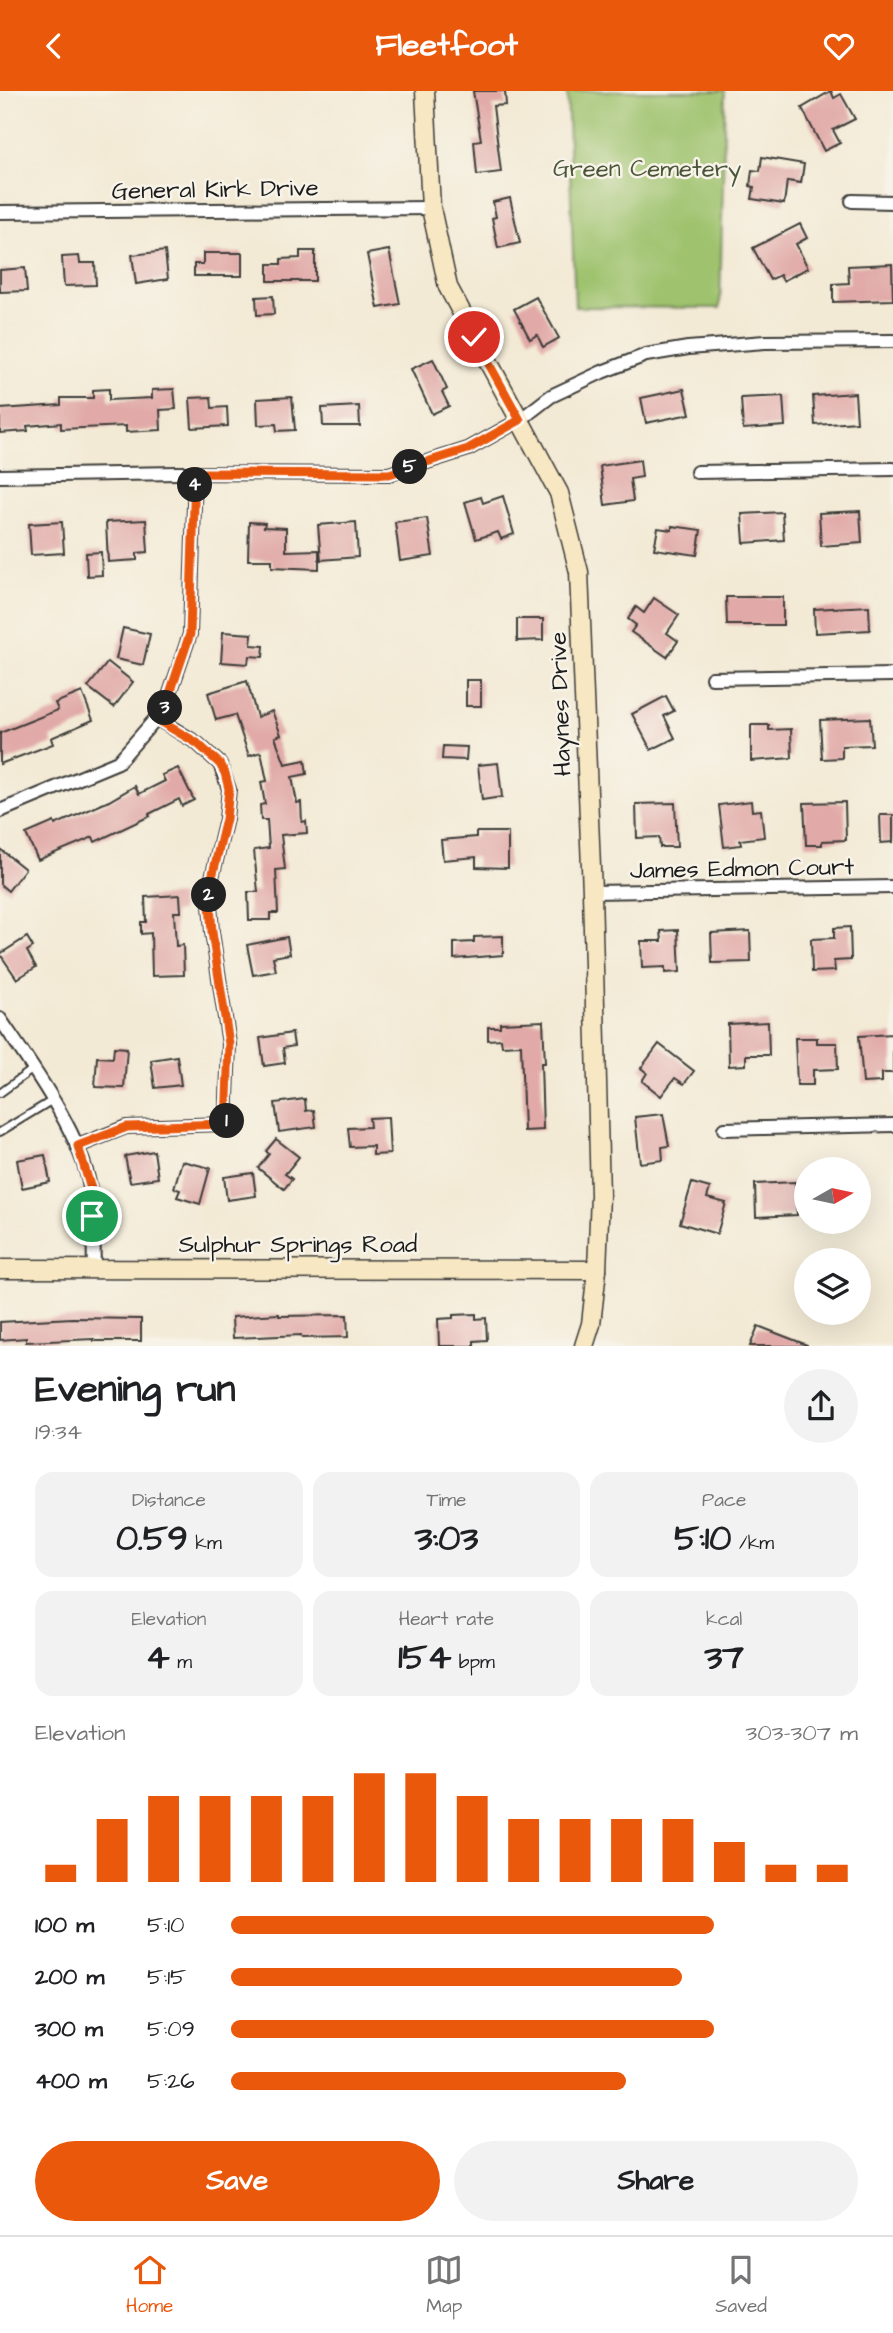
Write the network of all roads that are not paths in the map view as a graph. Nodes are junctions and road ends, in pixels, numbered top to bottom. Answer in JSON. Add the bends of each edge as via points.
{"nodes":[{"id":1,"x":425,"y":91,"type":"edge"},
{"id":2,"x":852,"y":201,"type":"dead end"},
{"id":3,"x":893,"y":202,"type":"edge"},
{"id":4,"x":431,"y":208,"type":"junction"},
{"id":5,"x":0,"y":212,"type":"edge"},
{"id":6,"x":893,"y":341,"type":"edge"},
{"id":7,"x":520,"y":420,"type":"junction"},
{"id":8,"x":893,"y":469,"type":"edge"},
{"id":9,"x":697,"y":472,"type":"dead end"},
{"id":10,"x":195,"y":473,"type":"junction"},
{"id":11,"x":0,"y":476,"type":"edge"},
{"id":12,"x":893,"y":675,"type":"edge"},
{"id":13,"x":712,"y":678,"type":"dead end"},
{"id":14,"x":156,"y":719,"type":"junction"},
{"id":15,"x":0,"y":811,"type":"edge"},
{"id":16,"x":893,"y":887,"type":"edge"},
{"id":17,"x":592,"y":892,"type":"junction"},
{"id":18,"x":0,"y":1019,"type":"edge"},
{"id":19,"x":33,"y":1069,"type":"junction"},
{"id":20,"x":0,"y":1093,"type":"edge"},
{"id":21,"x":51,"y":1101,"type":"junction"},
{"id":22,"x":893,"y":1125,"type":"edge"},
{"id":23,"x":724,"y":1129,"type":"dead end"},
{"id":24,"x":0,"y":1132,"type":"edge"},
{"id":25,"x":78,"y":1146,"type":"junction"},
{"id":26,"x":94,"y":1268,"type":"junction"},
{"id":27,"x":0,"y":1269,"type":"edge"},
{"id":28,"x":597,"y":1270,"type":"junction"},
{"id":29,"x":584,"y":1346,"type":"edge"}],
"edges":[{"from":1,"to":4,"type":"street","name":"Haynes Drive"},
{"from":2,"to":3,"type":"street"},
{"from":4,"to":5,"type":"street","name":"General Kirk Drive"},
{"from":4,"to":7,"type":"street","name":"Haynes Drive","via":[[448,287]]},
{"from":6,"to":7,"type":"street","via":[[765,342],[646,355],[551,396]]},
{"from":7,"to":10,"type":"street","via":[[468,449],[389,474]]},
{"from":7,"to":17,"type":"street","name":"Haynes Drive","via":[[559,493],[579,572]]},
{"from":8,"to":9,"type":"street"},
{"from":10,"to":11,"type":"street"},
{"from":10,"to":14,"type":"street","via":[[190,634],[165,708]]},
{"from":12,"to":13,"type":"street"},
{"from":14,"to":15,"type":"street","via":[[118,762]]},
{"from":14,"to":25,"type":"street","via":[[197,743],[220,764],[229,789],[209,890],[229,1044],[226,1124],[127,1127]]},
{"from":16,"to":17,"type":"street","name":"James Edmon Court"},
{"from":17,"to":28,"type":"street","name":"Haynes Drive","via":[[600,1195]]},
{"from":18,"to":19,"type":"street"},
{"from":19,"to":20,"type":"lane"},
{"from":19,"to":21,"type":"street"},
{"from":21,"to":24,"type":"lane"},
{"from":21,"to":25,"type":"street"},
{"from":22,"to":23,"type":"street"},
{"from":25,"to":26,"type":"street","via":[[91,1189]]},
{"from":26,"to":27,"type":"street","name":"Sulphur Springs Road"},
{"from":26,"to":28,"type":"street","name":"Sulphur Springs Road"},
{"from":28,"to":29,"type":"street","name":"Haynes Drive"}]}
